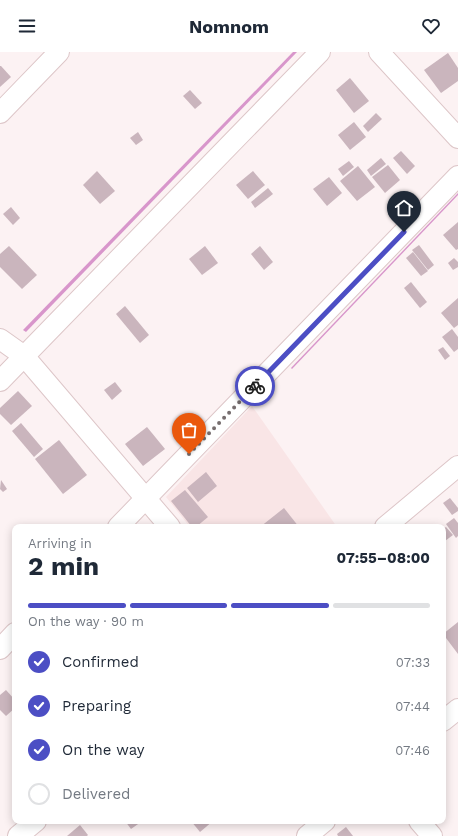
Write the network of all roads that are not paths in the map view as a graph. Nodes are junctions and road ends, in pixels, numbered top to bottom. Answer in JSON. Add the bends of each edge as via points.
{"nodes":[{"id":1,"x":59,"y":52,"type":"edge"},
{"id":2,"x":320,"y":52,"type":"edge"},
{"id":3,"x":379,"y":52,"type":"edge"},
{"id":4,"x":0,"y":113,"type":"edge"},
{"id":5,"x":458,"y":138,"type":"edge"},
{"id":6,"x":458,"y":176,"type":"edge"},
{"id":7,"x":0,"y":338,"type":"edge"},
{"id":8,"x":24,"y":356,"type":"junction"},
{"id":9,"x":0,"y":381,"type":"edge"},
{"id":10,"x":458,"y":466,"type":"edge"},
{"id":11,"x":146,"y":498,"type":"junction"},
{"id":12,"x":121,"y":524,"type":"edge"},
{"id":13,"x":168,"y":524,"type":"edge"},
{"id":14,"x":389,"y":524,"type":"edge"},
{"id":15,"x":12,"y":636,"type":"edge"},
{"id":16,"x":0,"y":649,"type":"edge"},
{"id":17,"x":458,"y":709,"type":"edge"},
{"id":18,"x":446,"y":719,"type":"edge"},
{"id":19,"x":32,"y":824,"type":"edge"},
{"id":20,"x":321,"y":824,"type":"edge"},
{"id":21,"x":422,"y":824,"type":"edge"},
{"id":22,"x":18,"y":836,"type":"edge"},
{"id":23,"x":307,"y":836,"type":"edge"},
{"id":24,"x":432,"y":836,"type":"edge"}],
"edges":[{"from":1,"to":4,"type":"street"},
{"from":2,"to":8,"type":"street"},
{"from":3,"to":5,"type":"street"},
{"from":6,"to":11,"type":"street"},
{"from":7,"to":8,"type":"street"},
{"from":8,"to":9,"type":"street"},
{"from":8,"to":11,"type":"street"},
{"from":10,"to":14,"type":"street"},
{"from":11,"to":12,"type":"street"},
{"from":11,"to":13,"type":"street"},
{"from":15,"to":16,"type":"street"},
{"from":17,"to":18,"type":"street"},
{"from":19,"to":22,"type":"street"},
{"from":20,"to":23,"type":"street"},
{"from":21,"to":24,"type":"street"}]}
